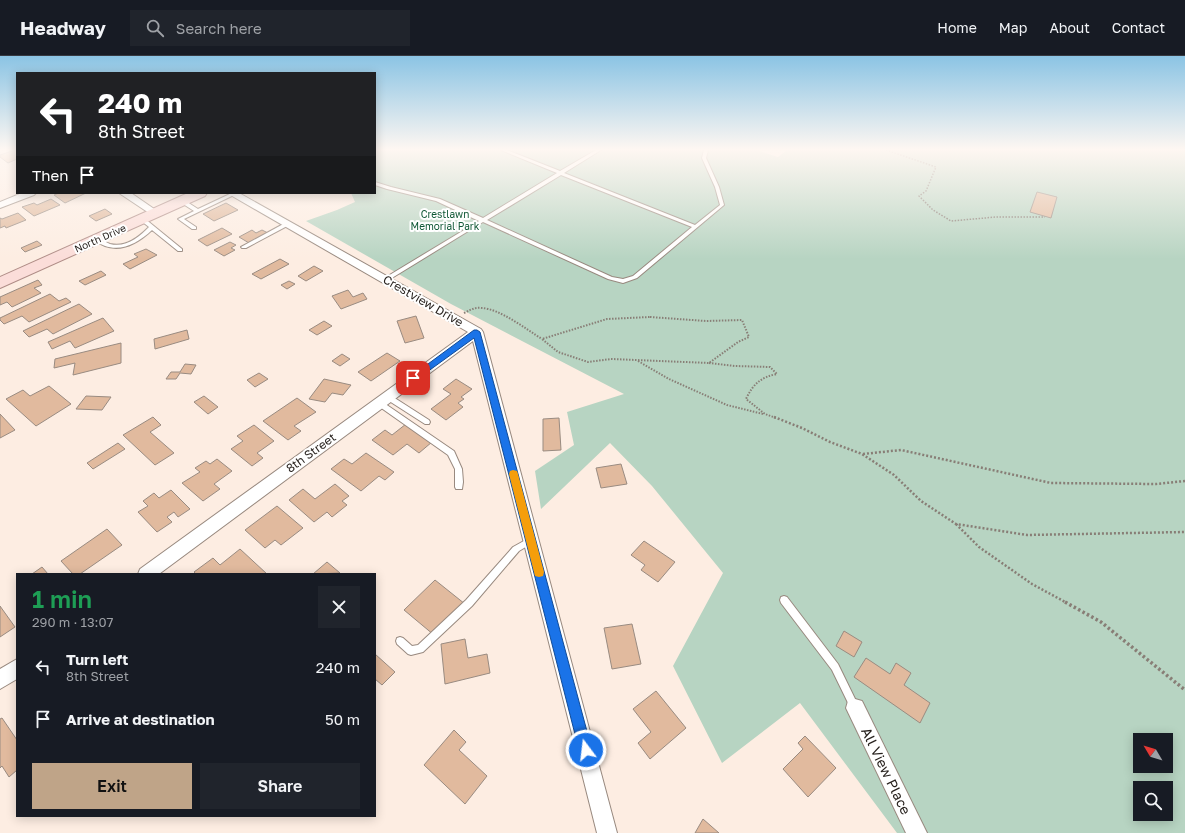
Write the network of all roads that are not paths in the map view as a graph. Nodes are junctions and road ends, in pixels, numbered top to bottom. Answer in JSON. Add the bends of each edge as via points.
{"nodes":[{"id":1,"x":384,"y":186,"type":"edge"},
{"id":2,"x":539,"y":186,"type":"edge"},
{"id":3,"x":593,"y":186,"type":"edge"},
{"id":4,"x":716,"y":186,"type":"edge"},
{"id":5,"x":28,"y":194,"type":"edge"},
{"id":6,"x":125,"y":194,"type":"edge"},
{"id":7,"x":196,"y":194,"type":"edge"},
{"id":8,"x":233,"y":194,"type":"edge"},
{"id":9,"x":184,"y":197,"type":"edge"},
{"id":10,"x":0,"y":205,"type":"edge"},
{"id":11,"x":198,"y":211,"type":"junction"},
{"id":12,"x":150,"y":217,"type":"junction"},
{"id":13,"x":484,"y":220,"type":"junction"},
{"id":14,"x":287,"y":224,"type":"junction"},
{"id":15,"x":695,"y":227,"type":"junction"},
{"id":16,"x":194,"y":228,"type":"dead end"},
{"id":17,"x":244,"y":247,"type":"dead end"},
{"id":18,"x":180,"y":250,"type":"dead end"},
{"id":19,"x":0,"y":274,"type":"edge"},
{"id":20,"x":385,"y":280,"type":"junction"},
{"id":21,"x":0,"y":283,"type":"edge"},
{"id":22,"x":477,"y":332,"type":"junction"},
{"id":23,"x":384,"y":400,"type":"junction"},
{"id":24,"x":427,"y":422,"type":"dead end"},
{"id":25,"x":459,"y":487,"type":"dead end"},
{"id":26,"x":531,"y":540,"type":"junction"},
{"id":27,"x":147,"y":573,"type":"edge"},
{"id":28,"x":784,"y":600,"type":"dead end"},
{"id":29,"x":400,"y":641,"type":"dead end"},
{"id":30,"x":16,"y":669,"type":"edge"},
{"id":31,"x":0,"y":680,"type":"edge"},
{"id":32,"x":855,"y":708,"type":"joint"},
{"id":33,"x":607,"y":833,"type":"edge"},
{"id":34,"x":917,"y":833,"type":"edge"}],
"edges":[{"from":1,"to":13,"type":"lane","via":[[438,200]]},
{"from":2,"to":13,"type":"lane"},
{"from":3,"to":15,"type":"lane"},
{"from":4,"to":15,"type":"lane","via":[[721,195],[722,205]]},
{"from":5,"to":10,"type":"street"},
{"from":6,"to":12,"type":"street"},
{"from":7,"to":9,"type":"main road","name":"North Drive"},
{"from":8,"to":11,"type":"lane"},
{"from":8,"to":14,"type":"street","name":"Crestview Drive"},
{"from":9,"to":11,"type":"lane"},
{"from":9,"to":12,"type":"main road","name":"North Drive"},
{"from":11,"to":16,"type":"lane","via":[[180,219]]},
{"from":12,"to":18,"type":"lane"},
{"from":12,"to":19,"type":"main road","name":"North Drive"},
{"from":12,"to":21,"type":"main road","name":"North Drive"},
{"from":13,"to":15,"type":"lane","via":[[610,278],[623,281],[635,277]]},
{"from":13,"to":20,"type":"lane"},
{"from":14,"to":17,"type":"lane"},
{"from":14,"to":20,"type":"street","name":"Crestview Drive"},
{"from":20,"to":22,"type":"street","name":"Crestview Drive"},
{"from":22,"to":23,"type":"street","name":"8th Street"},
{"from":22,"to":26,"type":"street","name":"Crestview Drive"},
{"from":23,"to":24,"type":"lane"},
{"from":23,"to":25,"type":"lane","via":[[451,454],[461,474]]},
{"from":23,"to":27,"type":"street","name":"8th Street"},
{"from":26,"to":29,"type":"lane","via":[[516,549],[469,603],[420,649],[411,651]]},
{"from":26,"to":33,"type":"street","name":"Crestview Drive"},
{"from":28,"to":32,"type":"lane","via":[[835,667]]},
{"from":30,"to":31,"type":"street"},
{"from":32,"to":34,"type":"street","name":"All View Place"}]}
